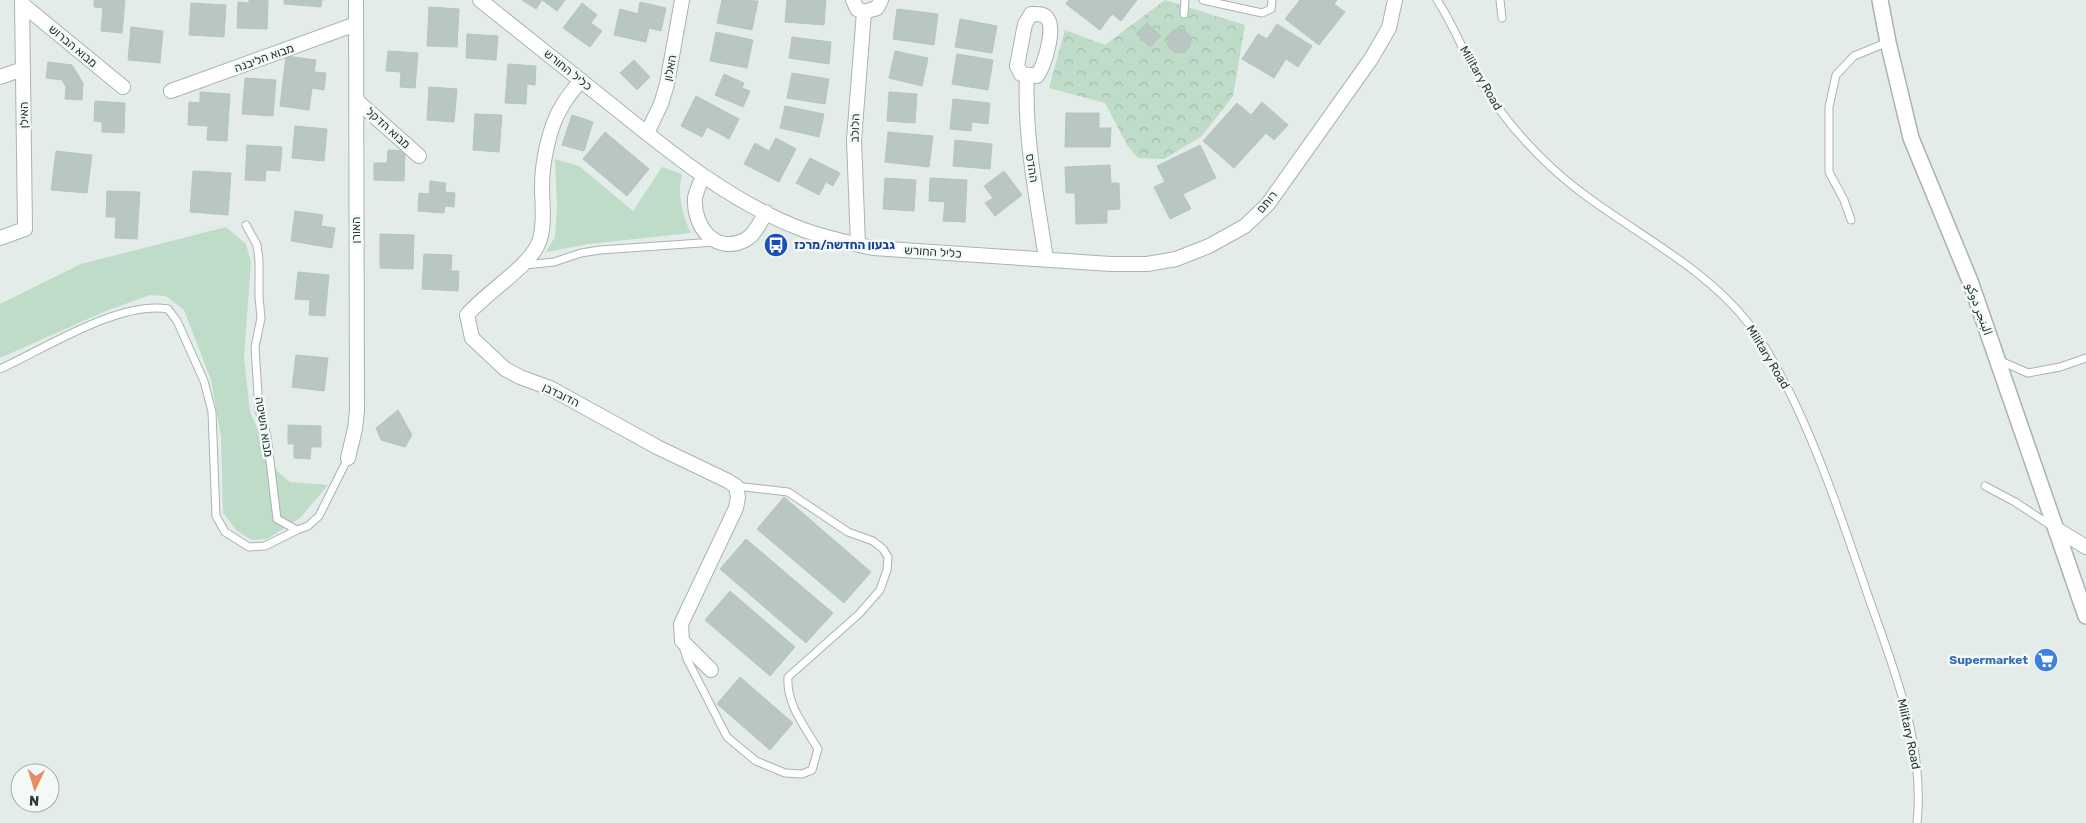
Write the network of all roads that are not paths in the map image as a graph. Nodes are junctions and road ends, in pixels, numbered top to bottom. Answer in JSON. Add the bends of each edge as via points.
{"nodes":[{"id":1,"x":356,"y":0,"type":"edge"},
{"id":2,"x":682,"y":0,"type":"edge"},
{"id":3,"x":853,"y":0,"type":"edge"},
{"id":4,"x":881,"y":0,"type":"edge"},
{"id":5,"x":1043,"y":0,"type":"edge"},
{"id":6,"x":1186,"y":0,"type":"edge"},
{"id":7,"x":1203,"y":0,"type":"edge"},
{"id":8,"x":1272,"y":0,"type":"edge"},
{"id":9,"x":1395,"y":0,"type":"edge"},
{"id":10,"x":1437,"y":0,"type":"edge"},
{"id":11,"x":1500,"y":0,"type":"edge"},
{"id":12,"x":1880,"y":0,"type":"edge"},
{"id":13,"x":482,"y":1,"type":"edge"},
{"id":14,"x":22,"y":2,"type":"edge"},
{"id":15,"x":864,"y":12,"type":"junction"},
{"id":16,"x":1038,"y":14,"type":"junction"},
{"id":17,"x":1184,"y":14,"type":"dead end"},
{"id":18,"x":1502,"y":18,"type":"dead end"},
{"id":19,"x":356,"y":24,"type":"junction"},
{"id":20,"x":1888,"y":42,"type":"junction"},
{"id":21,"x":23,"y":69,"type":"junction"},
{"id":22,"x":1027,"y":76,"type":"junction"},
{"id":23,"x":0,"y":77,"type":"edge"},
{"id":24,"x":581,"y":80,"type":"junction"},
{"id":25,"x":123,"y":87,"type":"dead end"},
{"id":26,"x":172,"y":91,"type":"dead end"},
{"id":27,"x":356,"y":100,"type":"junction"},
{"id":28,"x":647,"y":133,"type":"junction"},
{"id":29,"x":419,"y":156,"type":"dead end"},
{"id":30,"x":703,"y":176,"type":"junction"},
{"id":31,"x":766,"y":212,"type":"junction"},
{"id":32,"x":1851,"y":220,"type":"dead end"},
{"id":33,"x":246,"y":225,"type":"dead end"},
{"id":34,"x":0,"y":238,"type":"edge"},
{"id":35,"x":715,"y":242,"type":"junction"},
{"id":36,"x":858,"y":244,"type":"junction"},
{"id":37,"x":1046,"y":259,"type":"junction"},
{"id":38,"x":523,"y":265,"type":"junction"},
{"id":39,"x":2086,"y":358,"type":"edge"},
{"id":40,"x":1998,"y":360,"type":"junction"},
{"id":41,"x":0,"y":369,"type":"edge"},
{"id":42,"x":348,"y":458,"type":"joint"},
{"id":43,"x":736,"y":486,"type":"junction"},
{"id":44,"x":1985,"y":486,"type":"dead end"},
{"id":45,"x":297,"y":530,"type":"junction"},
{"id":46,"x":2058,"y":530,"type":"junction"},
{"id":47,"x":2086,"y":547,"type":"edge"},
{"id":48,"x":2086,"y":616,"type":"edge"},
{"id":49,"x":682,"y":641,"type":"junction"},
{"id":50,"x":710,"y":670,"type":"dead end"},
{"id":51,"x":1918,"y":823,"type":"edge"}],
"edges":[{"from":1,"to":19,"type":"street","name":"האורן"},
{"from":2,"to":28,"type":"street","name":"האלון","via":[[667,84]]},
{"from":3,"to":15,"type":"street","via":[[857,9]]},
{"from":4,"to":15,"type":"street","via":[[878,8]]},
{"from":5,"to":16,"type":"street","name":"ההדס"},
{"from":6,"to":17,"type":"lane"},
{"from":7,"to":8,"type":"lane","via":[[1262,13],[1271,9]]},
{"from":9,"to":37,"type":"street","name":"רותם","via":[[1389,28],[1372,60],[1268,204],[1245,226],[1176,260],[1111,264]]},
{"from":10,"to":51,"type":"lane","name":"Military Road","via":[[1499,112],[1552,168],[1719,291],[1750,325],[1778,369],[1807,429],[1836,503],[1904,704],[1916,757],[1920,802]]},
{"from":11,"to":18,"type":"lane"},
{"from":12,"to":20,"type":"street","name":"البنجر دوكو"},
{"from":13,"to":24,"type":"street","name":"כליל החורש"},
{"from":14,"to":21,"type":"street","name":"האילן"},
{"from":14,"to":25,"type":"street","name":"מבוא הברוש"},
{"from":15,"to":36,"type":"street","name":"הלולב","via":[[854,140]]},
{"from":16,"to":22,"type":"street","name":"ההדס","via":[[1031,14],[1025,24],[1018,60],[1017,66]]},
{"from":16,"to":22,"type":"street","via":[[1047,17],[1051,33],[1043,67],[1037,76]]},
{"from":19,"to":26,"type":"street","name":"מבוא הליבנה"},
{"from":19,"to":27,"type":"street","name":"האורן"},
{"from":20,"to":32,"type":"lane","via":[[1854,56],[1836,76],[1831,99],[1829,172]]},
{"from":20,"to":40,"type":"street","name":"البنجر دوكو","via":[[1911,138],[1970,281]]},
{"from":21,"to":23,"type":"street"},
{"from":21,"to":34,"type":"street","name":"האילן","via":[[25,229]]},
{"from":22,"to":37,"type":"street","name":"ההדס","via":[[1028,138]]},
{"from":24,"to":28,"type":"street","name":"כליל החורש"},
{"from":24,"to":38,"type":"street","name":"הדובדבן","via":[[560,109],[552,129],[542,182],[540,239]]},
{"from":27,"to":29,"type":"street","name":"מבוא הדקל"},
{"from":27,"to":42,"type":"street","name":"האורן","via":[[357,411]]},
{"from":28,"to":30,"type":"street","name":"כליל החורש"},
{"from":30,"to":31,"type":"street","name":"כליל החורש"},
{"from":30,"to":35,"type":"street","via":[[695,197],[697,213],[702,231]]},
{"from":31,"to":35,"type":"street","via":[[746,240],[732,244]]},
{"from":31,"to":36,"type":"street","name":"כליל החורש","via":[[803,230]]},
{"from":33,"to":45,"type":"lane","name":"מבוא השיטה","via":[[260,260],[261,318],[255,346],[259,410],[266,436],[277,519]]},
{"from":35,"to":38,"type":"lane","via":[[600,250],[554,262]]},
{"from":36,"to":37,"type":"street","name":"כליל החורש","via":[[908,251]]},
{"from":38,"to":43,"type":"street","name":"הדובדבן","via":[[467,315],[472,338],[505,369],[550,388]]},
{"from":39,"to":40,"type":"lane","via":[[2028,373]]},
{"from":40,"to":46,"type":"street","name":"البنجر دوكو"},
{"from":41,"to":45,"type":"lane","via":[[95,322],[137,309],[168,309],[206,388],[212,412],[216,516],[225,532],[249,548],[265,546]]},
{"from":42,"to":45,"type":"lane","via":[[319,516],[308,526]]},
{"from":43,"to":49,"type":"street","via":[[736,508],[681,624]]},
{"from":43,"to":49,"type":"lane","via":[[788,492],[848,532],[873,541],[888,557],[880,590],[859,614],[788,677],[789,698],[818,749],[812,770],[802,774],[785,773],[756,761],[727,737],[687,659]]},
{"from":44,"to":46,"type":"lane"},
{"from":46,"to":47,"type":"street"},
{"from":46,"to":48,"type":"street","name":"البنجر دوكو"},
{"from":49,"to":50,"type":"street"}]}
